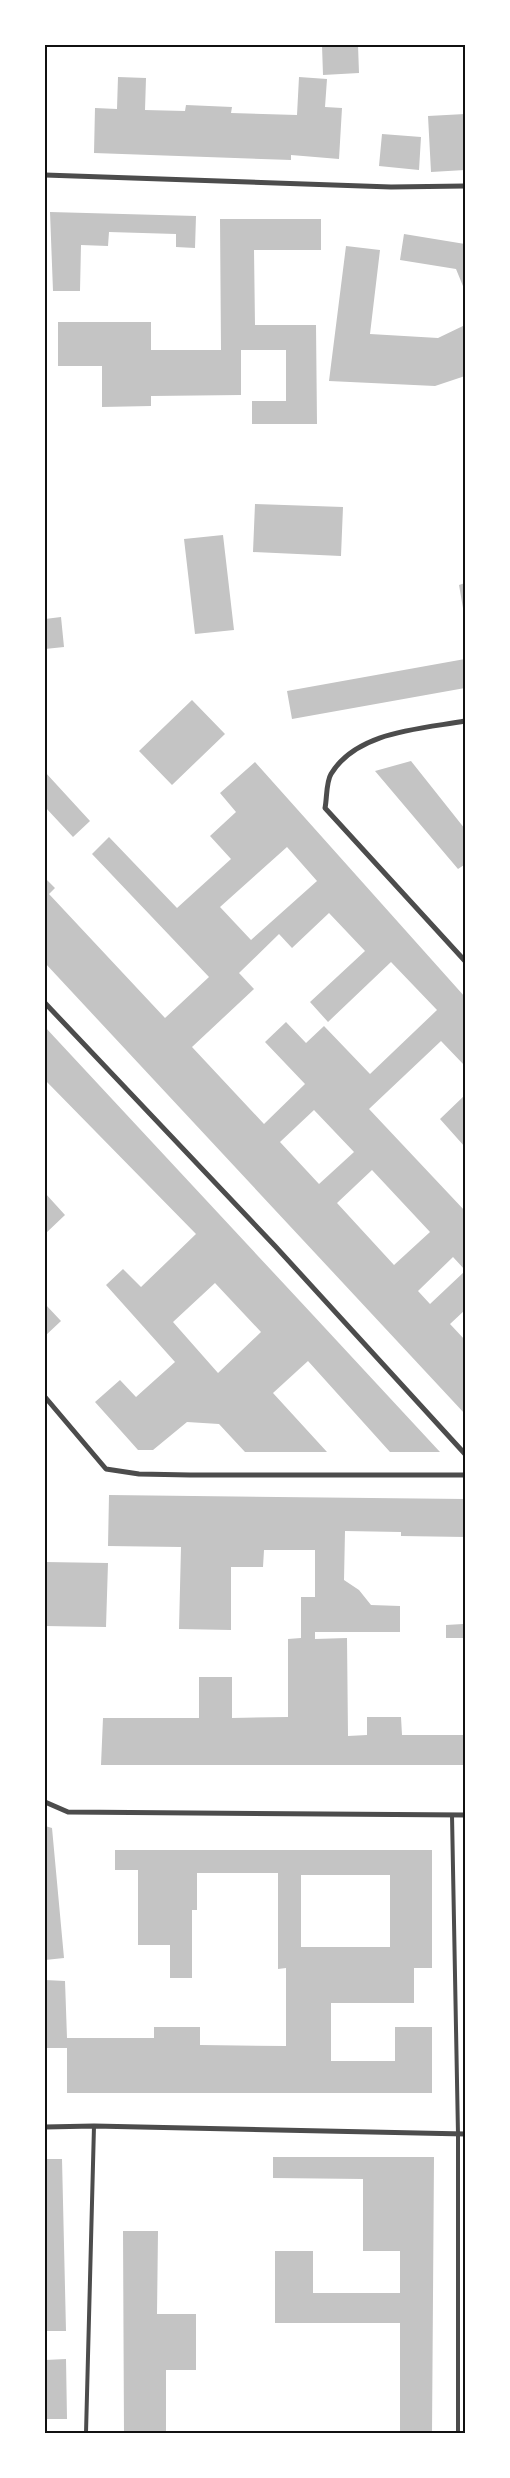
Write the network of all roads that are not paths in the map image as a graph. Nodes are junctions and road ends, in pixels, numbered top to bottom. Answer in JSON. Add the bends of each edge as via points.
{"nodes":[{"id":1,"x":45,"y":175,"type":"edge"},
{"id":2,"x":465,"y":186,"type":"edge"},
{"id":3,"x":465,"y":721,"type":"edge"},
{"id":4,"x":465,"y":961,"type":"edge"},
{"id":5,"x":45,"y":1003,"type":"edge"},
{"id":6,"x":45,"y":1397,"type":"edge"},
{"id":7,"x":465,"y":1454,"type":"edge"},
{"id":8,"x":465,"y":1475,"type":"edge"},
{"id":9,"x":45,"y":1802,"type":"edge"},
{"id":10,"x":452,"y":1815,"type":"junction"},
{"id":11,"x":465,"y":1815,"type":"edge"},
{"id":12,"x":94,"y":2126,"type":"junction"},
{"id":13,"x":45,"y":2127,"type":"edge"},
{"id":14,"x":458,"y":2134,"type":"junction"},
{"id":15,"x":465,"y":2134,"type":"edge"},
{"id":16,"x":86,"y":2433,"type":"edge"},
{"id":17,"x":458,"y":2433,"type":"edge"}],
"edges":[{"from":1,"to":2,"type":"street"},
{"from":3,"to":4,"type":"street","via":[[377,738],[348,756],[330,775],[325,808]]},
{"from":5,"to":7,"type":"street","via":[[275,1246]]},
{"from":6,"to":8,"type":"street","via":[[106,1469],[139,1474],[190,1475]]},
{"from":9,"to":10,"type":"street","via":[[68,1812]]},
{"from":10,"to":11,"type":"street"},
{"from":10,"to":14,"type":"lane"},
{"from":12,"to":13,"type":"street"},
{"from":12,"to":14,"type":"street"},
{"from":12,"to":16,"type":"lane"},
{"from":14,"to":15,"type":"street"},
{"from":14,"to":17,"type":"lane"}]}
